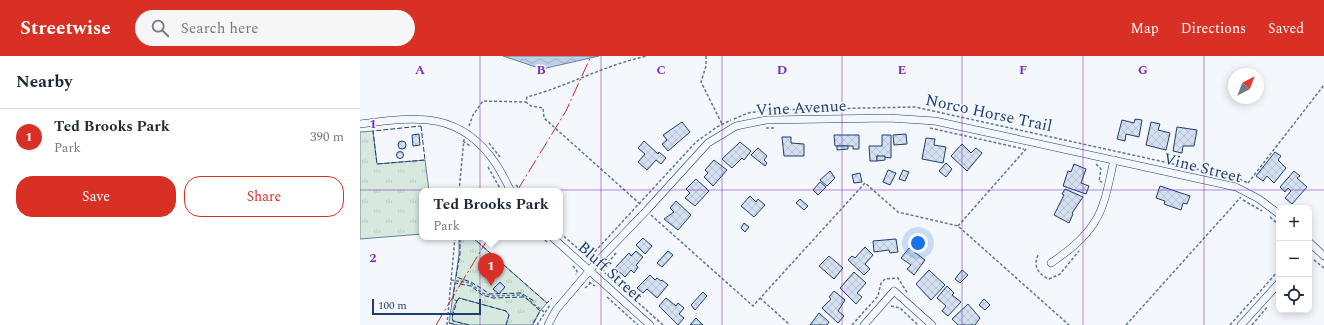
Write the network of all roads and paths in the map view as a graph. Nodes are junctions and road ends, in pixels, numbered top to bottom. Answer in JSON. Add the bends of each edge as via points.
{"nodes":[{"id":1,"x":647,"y":56,"type":"edge"},
{"id":2,"x":706,"y":56,"type":"edge"},
{"id":3,"x":1324,"y":85,"type":"edge"},
{"id":4,"x":526,"y":102,"type":"junction"},
{"id":5,"x":360,"y":124,"type":"edge"},
{"id":6,"x":722,"y":124,"type":"junction"},
{"id":7,"x":762,"y":128,"type":"dead end"},
{"id":8,"x":778,"y":128,"type":"dead end"},
{"id":9,"x":930,"y":128,"type":"dead end"},
{"id":10,"x":469,"y":131,"type":"junction"},
{"id":11,"x":463,"y":142,"type":"junction"},
{"id":12,"x":488,"y":142,"type":"dead end"},
{"id":13,"x":473,"y":148,"type":"dead end"},
{"id":14,"x":1114,"y":160,"type":"junction"},
{"id":15,"x":486,"y":162,"type":"dead end"},
{"id":16,"x":503,"y":162,"type":"dead end"},
{"id":17,"x":1095,"y":164,"type":"dead end"},
{"id":18,"x":515,"y":183,"type":"dead end"},
{"id":19,"x":1108,"y":183,"type":"junction"},
{"id":20,"x":1248,"y":183,"type":"junction"},
{"id":21,"x":459,"y":188,"type":"edge"},
{"id":22,"x":500,"y":188,"type":"edge"},
{"id":23,"x":509,"y":188,"type":"edge"},
{"id":24,"x":519,"y":188,"type":"edge"},
{"id":25,"x":1243,"y":190,"type":"junction"},
{"id":26,"x":1236,"y":196,"type":"dead end"},
{"id":27,"x":1241,"y":198,"type":"junction"},
{"id":28,"x":640,"y":204,"type":"junction"},
{"id":29,"x":649,"y":212,"type":"junction"},
{"id":30,"x":1276,"y":212,"type":"edge"},
{"id":31,"x":646,"y":220,"type":"dead end"},
{"id":32,"x":1276,"y":222,"type":"edge"},
{"id":33,"x":958,"y":226,"type":"junction"},
{"id":34,"x":563,"y":237,"type":"edge"},
{"id":35,"x":455,"y":240,"type":"edge"},
{"id":36,"x":544,"y":240,"type":"edge"},
{"id":37,"x":555,"y":240,"type":"edge"},
{"id":38,"x":551,"y":246,"type":"dead end"},
{"id":39,"x":1312,"y":247,"type":"edge"},
{"id":40,"x":620,"y":249,"type":"dead end"},
{"id":41,"x":1080,"y":250,"type":"dead end"},
{"id":42,"x":1038,"y":255,"type":"dead end"},
{"id":43,"x":1324,"y":256,"type":"edge"},
{"id":44,"x":1312,"y":260,"type":"edge"},
{"id":45,"x":1051,"y":264,"type":"dead end"},
{"id":46,"x":572,"y":265,"type":"dead end"},
{"id":47,"x":1324,"y":268,"type":"edge"},
{"id":48,"x":591,"y":271,"type":"junction"},
{"id":49,"x":1276,"y":273,"type":"edge"},
{"id":50,"x":451,"y":280,"type":"junction"},
{"id":51,"x":573,"y":280,"type":"dead end"},
{"id":52,"x":1276,"y":286,"type":"edge"},
{"id":53,"x":760,"y":298,"type":"junction"},
{"id":54,"x":553,"y":302,"type":"dead end"},
{"id":55,"x":1270,"y":305,"type":"dead end"},
{"id":56,"x":888,"y":309,"type":"dead end"},
{"id":57,"x":544,"y":312,"type":"junction"},
{"id":58,"x":446,"y":325,"type":"edge"},
{"id":59,"x":537,"y":325,"type":"edge"},
{"id":60,"x":548,"y":325,"type":"edge"},
{"id":61,"x":650,"y":325,"type":"edge"},
{"id":62,"x":663,"y":325,"type":"edge"},
{"id":63,"x":790,"y":325,"type":"edge"},
{"id":64,"x":864,"y":325,"type":"edge"},
{"id":65,"x":918,"y":325,"type":"edge"},
{"id":66,"x":932,"y":325,"type":"edge"},
{"id":67,"x":1069,"y":325,"type":"edge"},
{"id":68,"x":1126,"y":325,"type":"edge"},
{"id":69,"x":1230,"y":325,"type":"edge"},
{"id":70,"x":1241,"y":325,"type":"edge"},
{"id":71,"x":1252,"y":325,"type":"edge"}],
"edges":[{"from":1,"to":4,"type":"path","via":[[581,77],[568,85],[527,98]]},
{"from":2,"to":6,"type":"path","via":[[701,82]]},
{"from":3,"to":20,"type":"path"},
{"from":4,"to":10,"type":"path","via":[[483,101],[473,114]]},
{"from":4,"to":28,"type":"path","via":[[542,108],[544,118]]},
{"from":5,"to":10,"type":"street","via":[[423,118]]},
{"from":6,"to":20,"type":"path","name":"Norco Horse Trail","via":[[748,113],[769,110],[915,107],[1231,176]]},
{"from":6,"to":28,"type":"path","name":"Norco Horse Trail","via":[[696,142]]},
{"from":7,"to":8,"type":"path"},
{"from":9,"to":33,"type":"path","name":"Norco Horse Trail","via":[[1026,149]]},
{"from":10,"to":11,"type":"path"},
{"from":10,"to":23,"type":"street","via":[[493,159]]},
{"from":11,"to":13,"type":"path"},
{"from":11,"to":21,"type":"path"},
{"from":12,"to":16,"type":"path"},
{"from":14,"to":19,"type":"street"},
{"from":14,"to":25,"type":"street","name":"Vine Street"},
{"from":14,"to":29,"type":"street","name":"Vine Avenue","via":[[912,119],[766,120],[736,126],[708,142]]},
{"from":15,"to":22,"type":"path"},
{"from":17,"to":19,"type":"path","via":[[1101,169],[1099,181]]},
{"from":18,"to":24,"type":"path"},
{"from":19,"to":45,"type":"street","via":[[1095,222],[1074,247]]},
{"from":20,"to":25,"type":"path"},
{"from":25,"to":27,"type":"path"},
{"from":25,"to":30,"type":"street","name":"Vine Street"},
{"from":26,"to":27,"type":"path"},
{"from":27,"to":32,"type":"path"},
{"from":27,"to":68,"type":"path"},
{"from":28,"to":29,"type":"path"},
{"from":28,"to":34,"type":"path","name":"Norco Horse Trail","via":[[589,259]]},
{"from":29,"to":31,"type":"path"},
{"from":29,"to":48,"type":"street","name":"Vine Avenue"},
{"from":29,"to":53,"type":"path","via":[[753,306]]},
{"from":33,"to":53,"type":"path","via":[[898,212],[865,183]]},
{"from":33,"to":67,"type":"path"},
{"from":35,"to":50,"type":"path"},
{"from":36,"to":38,"type":"path"},
{"from":37,"to":48,"type":"street","name":"Bluff Street"},
{"from":39,"to":43,"type":"street"},
{"from":40,"to":62,"type":"path","via":[[603,269],[605,273]]},
{"from":41,"to":42,"type":"path","via":[[1060,274],[1049,279],[1036,267]]},
{"from":44,"to":47,"type":"path"},
{"from":46,"to":51,"type":"path","via":[[578,271]]},
{"from":48,"to":60,"type":"street","name":"Vine Avenue","via":[[556,310]]},
{"from":48,"to":61,"type":"street","name":"Bluff Street"},
{"from":49,"to":69,"type":"path"},
{"from":50,"to":57,"type":"path","via":[[470,283],[482,293],[493,296],[522,294]]},
{"from":50,"to":58,"type":"path"},
{"from":52,"to":70,"type":"street"},
{"from":53,"to":63,"type":"path"},
{"from":54,"to":57,"type":"path"},
{"from":55,"to":71,"type":"path"},
{"from":56,"to":65,"type":"path","via":[[892,305],[900,308]]},
{"from":57,"to":59,"type":"path"},
{"from":64,"to":66,"type":"street","via":[[894,291]]}]}
